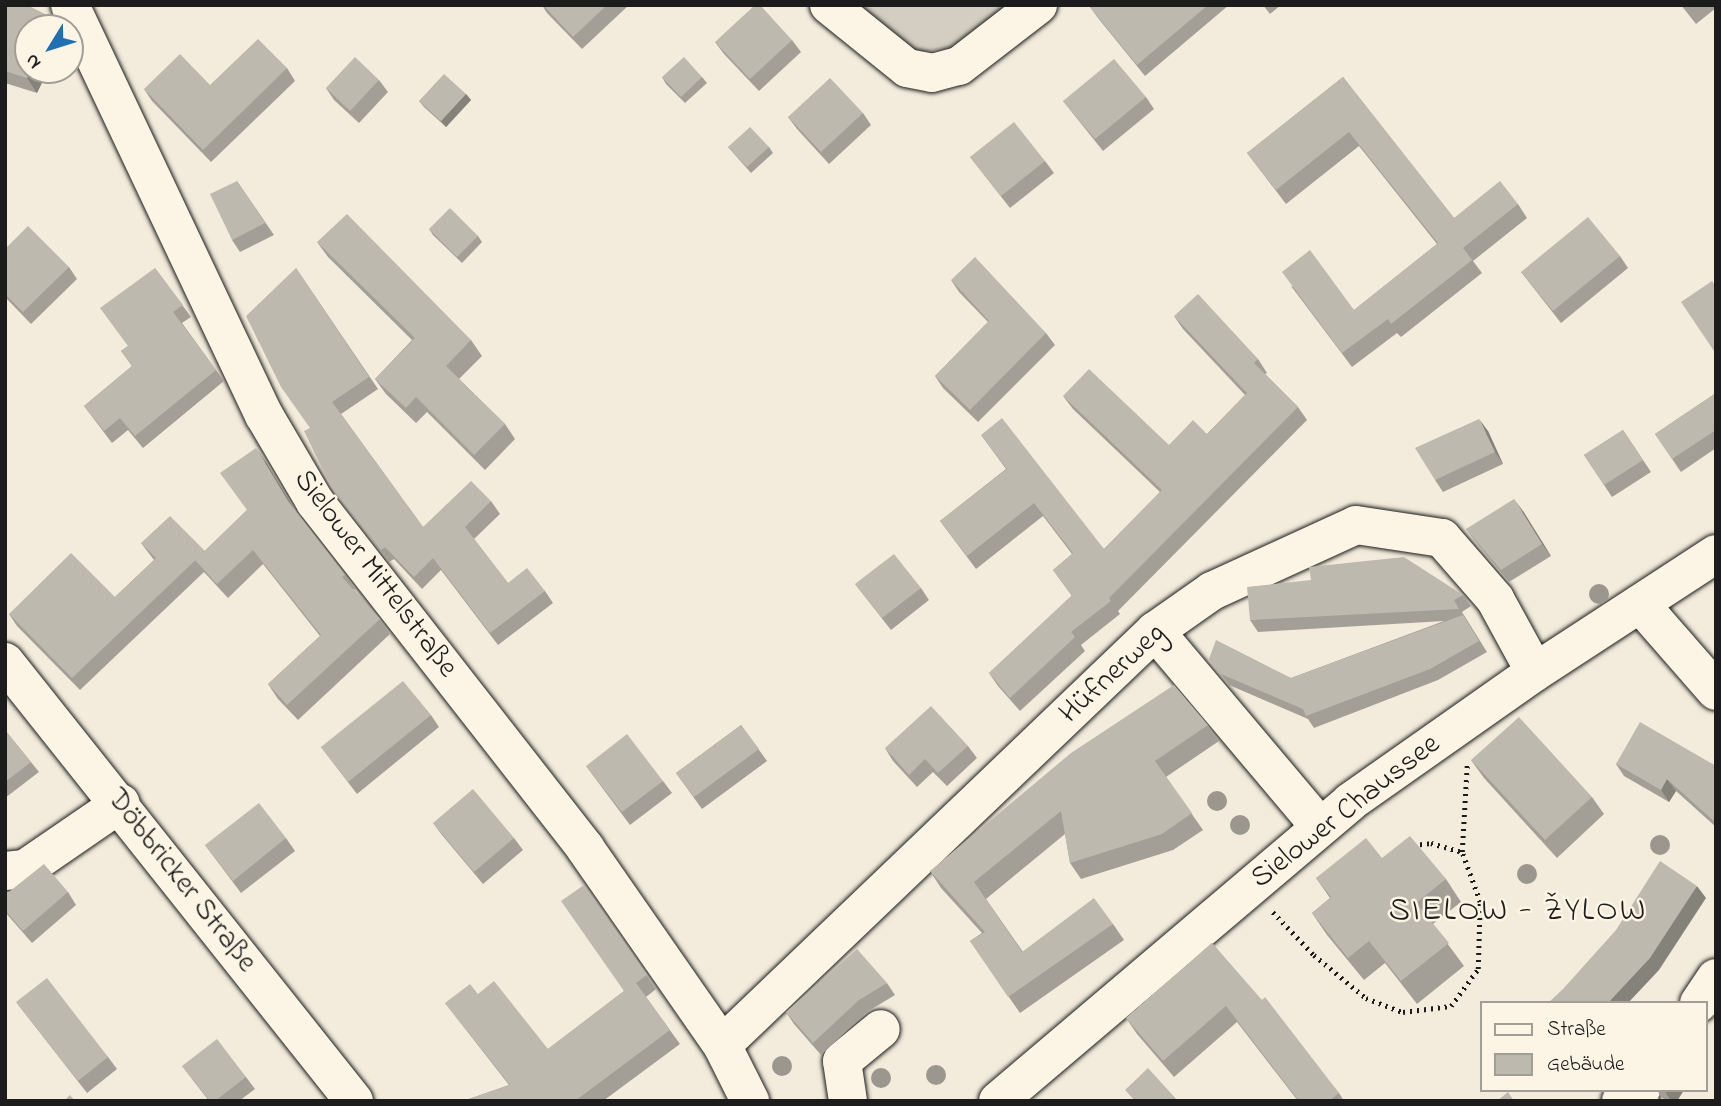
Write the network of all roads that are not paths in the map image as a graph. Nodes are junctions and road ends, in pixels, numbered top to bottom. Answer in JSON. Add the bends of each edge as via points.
{"nodes":[{"id":1,"x":70,"y":5,"type":"edge"},
{"id":2,"x":829,"y":5,"type":"edge"},
{"id":3,"x":1038,"y":5,"type":"edge"},
{"id":4,"x":1716,"y":554,"type":"edge"},
{"id":5,"x":1641,"y":605,"type":"junction"},
{"id":6,"x":1156,"y":631,"type":"junction"},
{"id":7,"x":5,"y":662,"type":"edge"},
{"id":8,"x":1535,"y":672,"type":"junction"},
{"id":9,"x":1716,"y":691,"type":"edge"},
{"id":10,"x":121,"y":803,"type":"junction"},
{"id":11,"x":1321,"y":827,"type":"junction"},
{"id":12,"x":5,"y":871,"type":"edge"},
{"id":13,"x":1716,"y":978,"type":"edge"},
{"id":14,"x":1700,"y":1001,"type":"edge"},
{"id":15,"x":881,"y":1029,"type":"dead end"},
{"id":16,"x":722,"y":1045,"type":"junction"},
{"id":17,"x":1638,"y":1092,"type":"edge"},
{"id":18,"x":354,"y":1101,"type":"edge"},
{"id":19,"x":750,"y":1101,"type":"edge"},
{"id":20,"x":848,"y":1101,"type":"edge"},
{"id":21,"x":999,"y":1101,"type":"edge"},
{"id":22,"x":1622,"y":1101,"type":"edge"}],
"edges":[{"from":1,"to":16,"type":"street","name":"Sielower Mittelstraße","via":[[264,415],[315,502],[585,848]]},
{"from":2,"to":3,"type":"street","via":[[907,68],[932,73],[959,66]]},
{"from":4,"to":5,"type":"street","name":"Sielower Chaussee"},
{"from":5,"to":8,"type":"street","name":"Sielower Chaussee"},
{"from":5,"to":9,"type":"street"},
{"from":6,"to":8,"type":"street","name":"Hüfnerweg","via":[[1212,591],[1356,525],[1442,538],[1495,599]]},
{"from":6,"to":11,"type":"street"},
{"from":6,"to":16,"type":"street","name":"Hüfnerweg"},
{"from":7,"to":10,"type":"street","name":"Döbbricker Straße"},
{"from":8,"to":11,"type":"street","name":"Sielower Chaussee"},
{"from":10,"to":12,"type":"street","via":[[25,869]]},
{"from":10,"to":18,"type":"street","name":"Döbbricker Straße"},
{"from":11,"to":21,"type":"street","name":"Sielower Chaussee"},
{"from":13,"to":14,"type":"street"},
{"from":15,"to":20,"type":"street","via":[[842,1062]]},
{"from":16,"to":19,"type":"street","name":"Sielower Mittelstraße"},
{"from":17,"to":22,"type":"street"}]}
